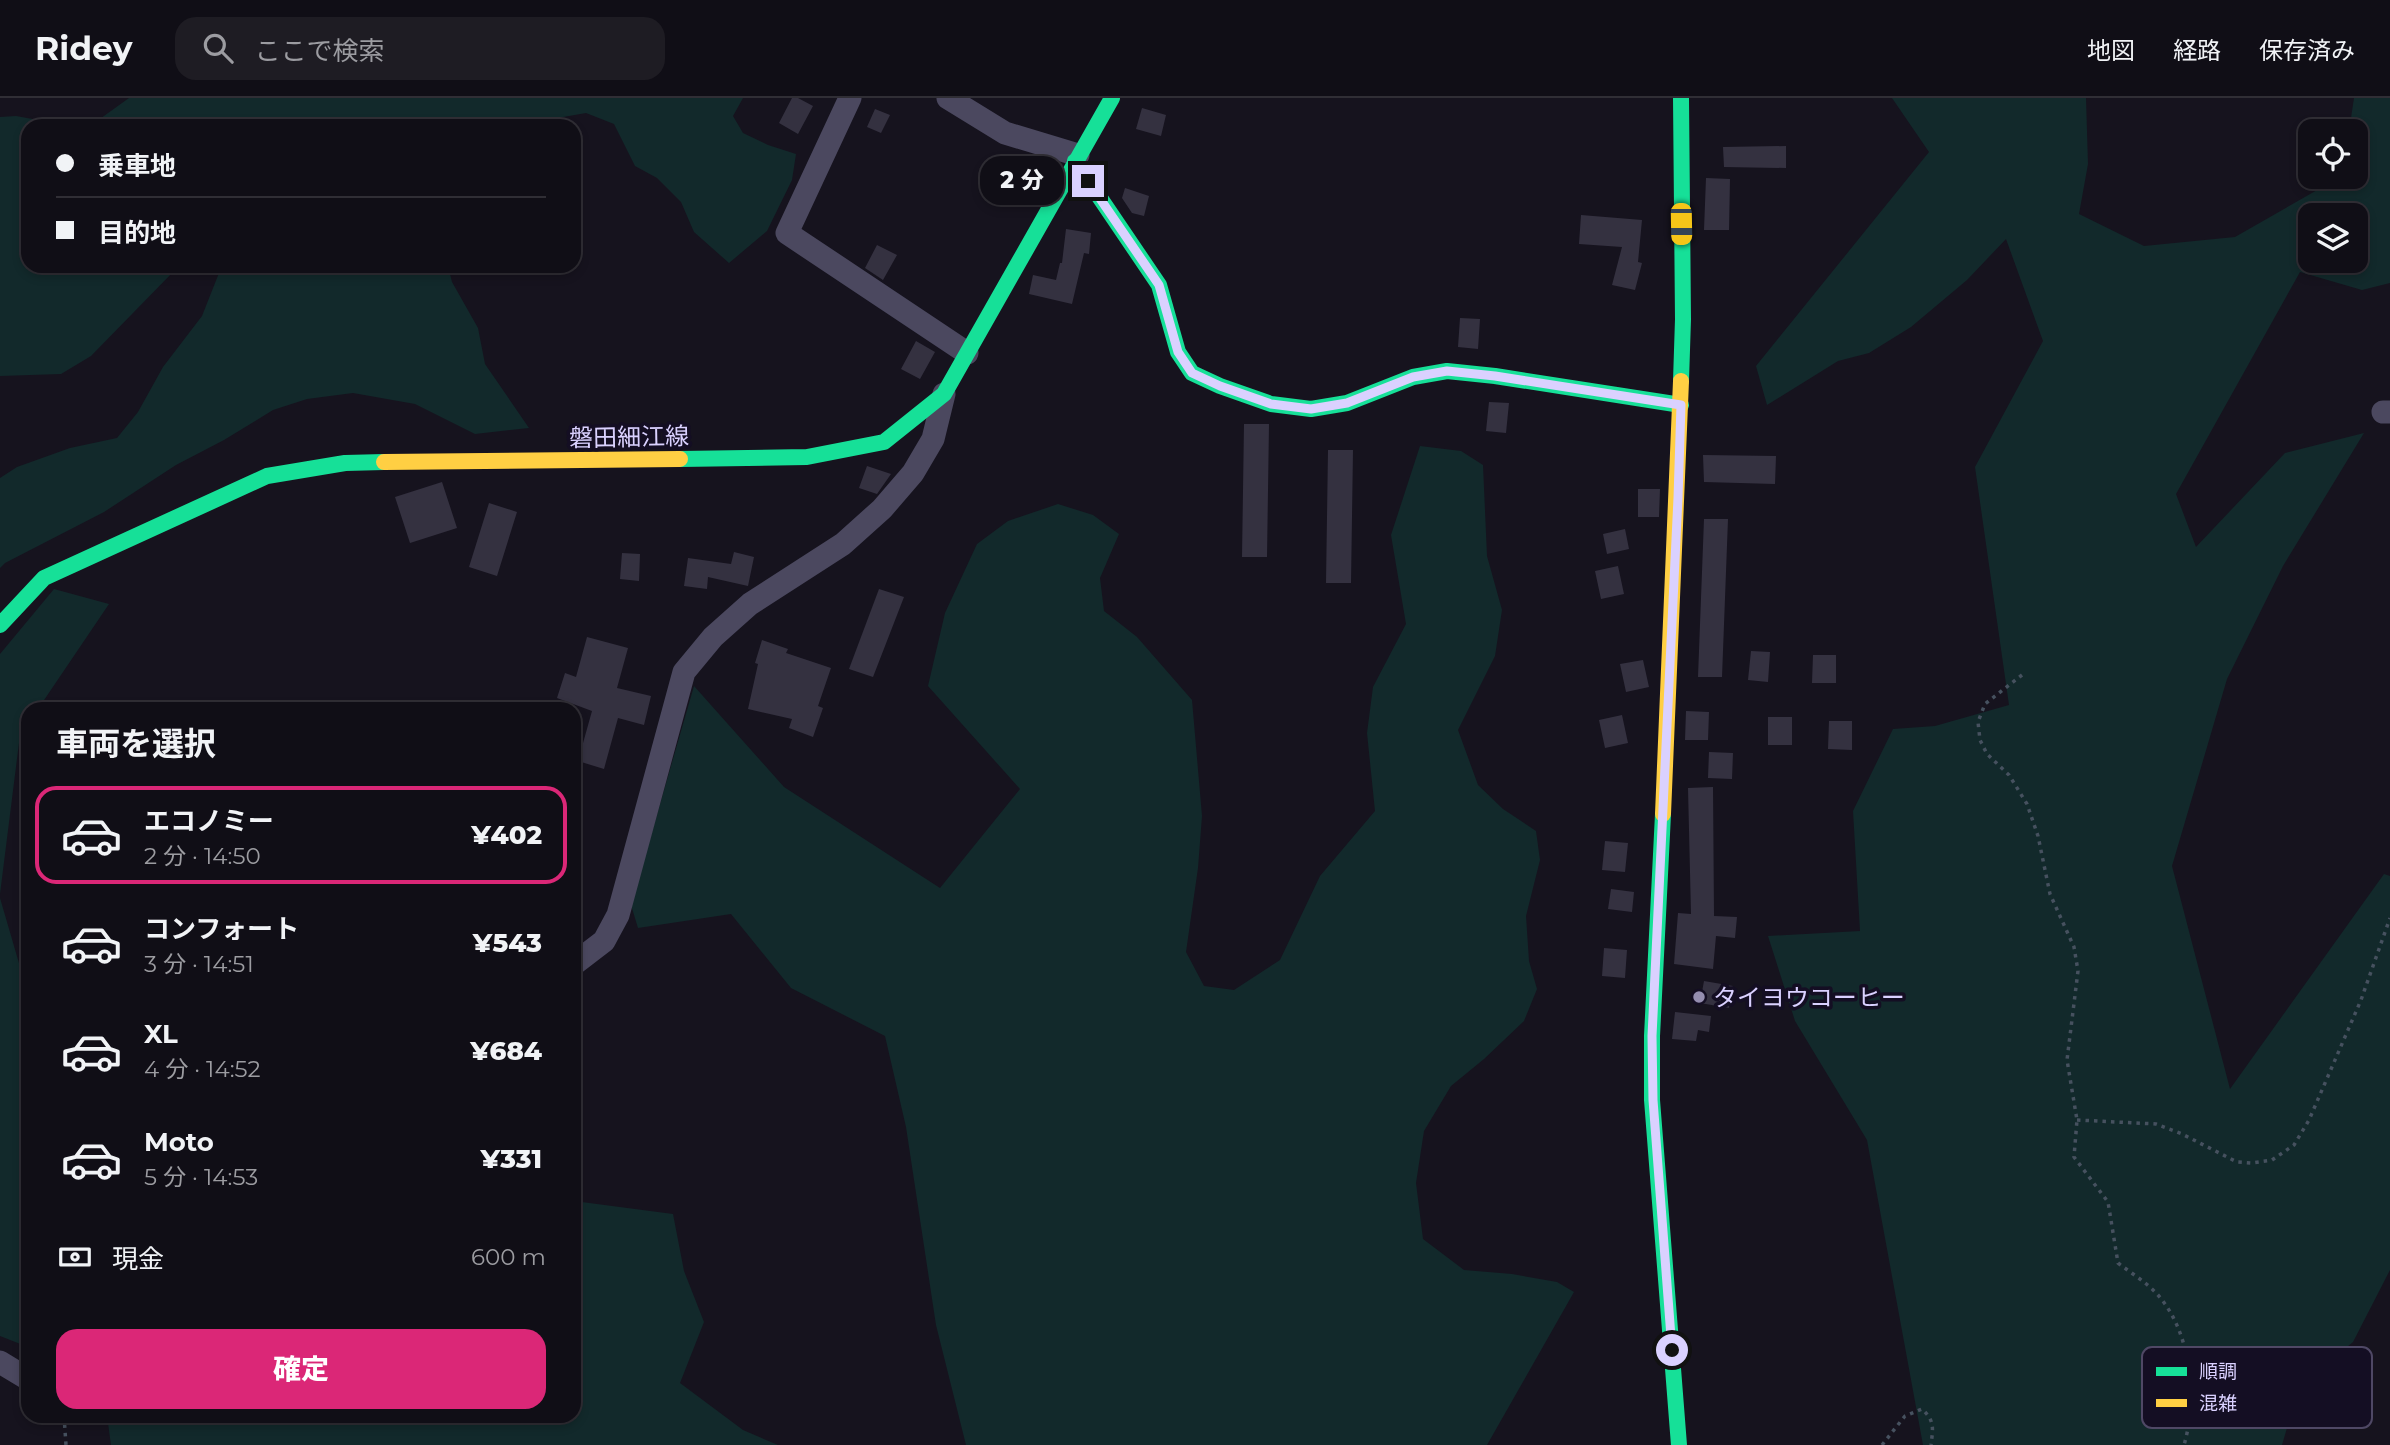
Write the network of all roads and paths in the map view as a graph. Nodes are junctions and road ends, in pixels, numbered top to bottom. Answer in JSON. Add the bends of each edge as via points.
{"nodes":[{"id":1,"x":850,"y":98,"type":"edge"},
{"id":2,"x":948,"y":98,"type":"edge"},
{"id":3,"x":1112,"y":98,"type":"edge"},
{"id":4,"x":1681,"y":98,"type":"edge"},
{"id":5,"x":1077,"y":158,"type":"junction"},
{"id":6,"x":967,"y":353,"type":"junction"},
{"id":7,"x":944,"y":394,"type":"junction"},
{"id":8,"x":1681,"y":405,"type":"junction"},
{"id":9,"x":0,"y":625,"type":"edge"},
{"id":10,"x":2022,"y":675,"type":"dead end"},
{"id":11,"x":2390,"y":918,"type":"edge"},
{"id":12,"x":581,"y":959,"type":"edge"},
{"id":13,"x":2077,"y":1120,"type":"junction"},
{"id":14,"x":2183,"y":1347,"type":"edge"},
{"id":15,"x":0,"y":1362,"type":"edge"},
{"id":16,"x":21,"y":1375,"type":"edge"},
{"id":17,"x":64,"y":1423,"type":"edge"},
{"id":18,"x":2189,"y":1428,"type":"edge"},
{"id":19,"x":66,"y":1445,"type":"edge"},
{"id":20,"x":1679,"y":1445,"type":"edge"},
{"id":21,"x":1882,"y":1445,"type":"edge"},
{"id":22,"x":1931,"y":1445,"type":"edge"},
{"id":23,"x":2184,"y":1445,"type":"edge"}],
"edges":[{"from":1,"to":6,"type":"street","via":[[787,233]]},
{"from":2,"to":5,"type":"street","via":[[1005,133]]},
{"from":3,"to":5,"type":"street","name":"磐田細江線"},
{"from":4,"to":8,"type":"street"},
{"from":5,"to":6,"type":"street","name":"磐田細江線"},
{"from":5,"to":8,"type":"street","via":[[1159,285],[1178,352],[1192,373],[1220,386],[1271,404],[1311,409],[1347,403],[1413,377],[1447,371]]},
{"from":6,"to":7,"type":"street","name":"磐田細江線"},
{"from":7,"to":9,"type":"street","name":"磐田細江線","via":[[884,442],[807,457],[345,463],[267,476],[44,578]]},
{"from":7,"to":12,"type":"street","via":[[933,439],[882,509],[843,544],[750,604],[713,636],[684,672],[618,915],[604,941]]},
{"from":8,"to":20,"type":"street","via":[[1652,1036],[1654,1126]]},
{"from":10,"to":13,"type":"path","via":[[1985,704],[1978,722],[1980,740],[2027,804],[2050,894],[2074,947],[2078,971],[2067,1059]]},
{"from":11,"to":13,"type":"path","via":[[2361,1000],[2309,1120],[2294,1145],[2272,1160],[2238,1162],[2156,1124]]},
{"from":13,"to":14,"type":"path","via":[[2074,1157],[2108,1202],[2118,1263],[2157,1294],[2177,1325]]},
{"from":15,"to":16,"type":"street"},
{"from":17,"to":19,"type":"path"},
{"from":18,"to":23,"type":"path"},
{"from":21,"to":22,"type":"path","via":[[1905,1416],[1922,1409],[1934,1425]]}]}
